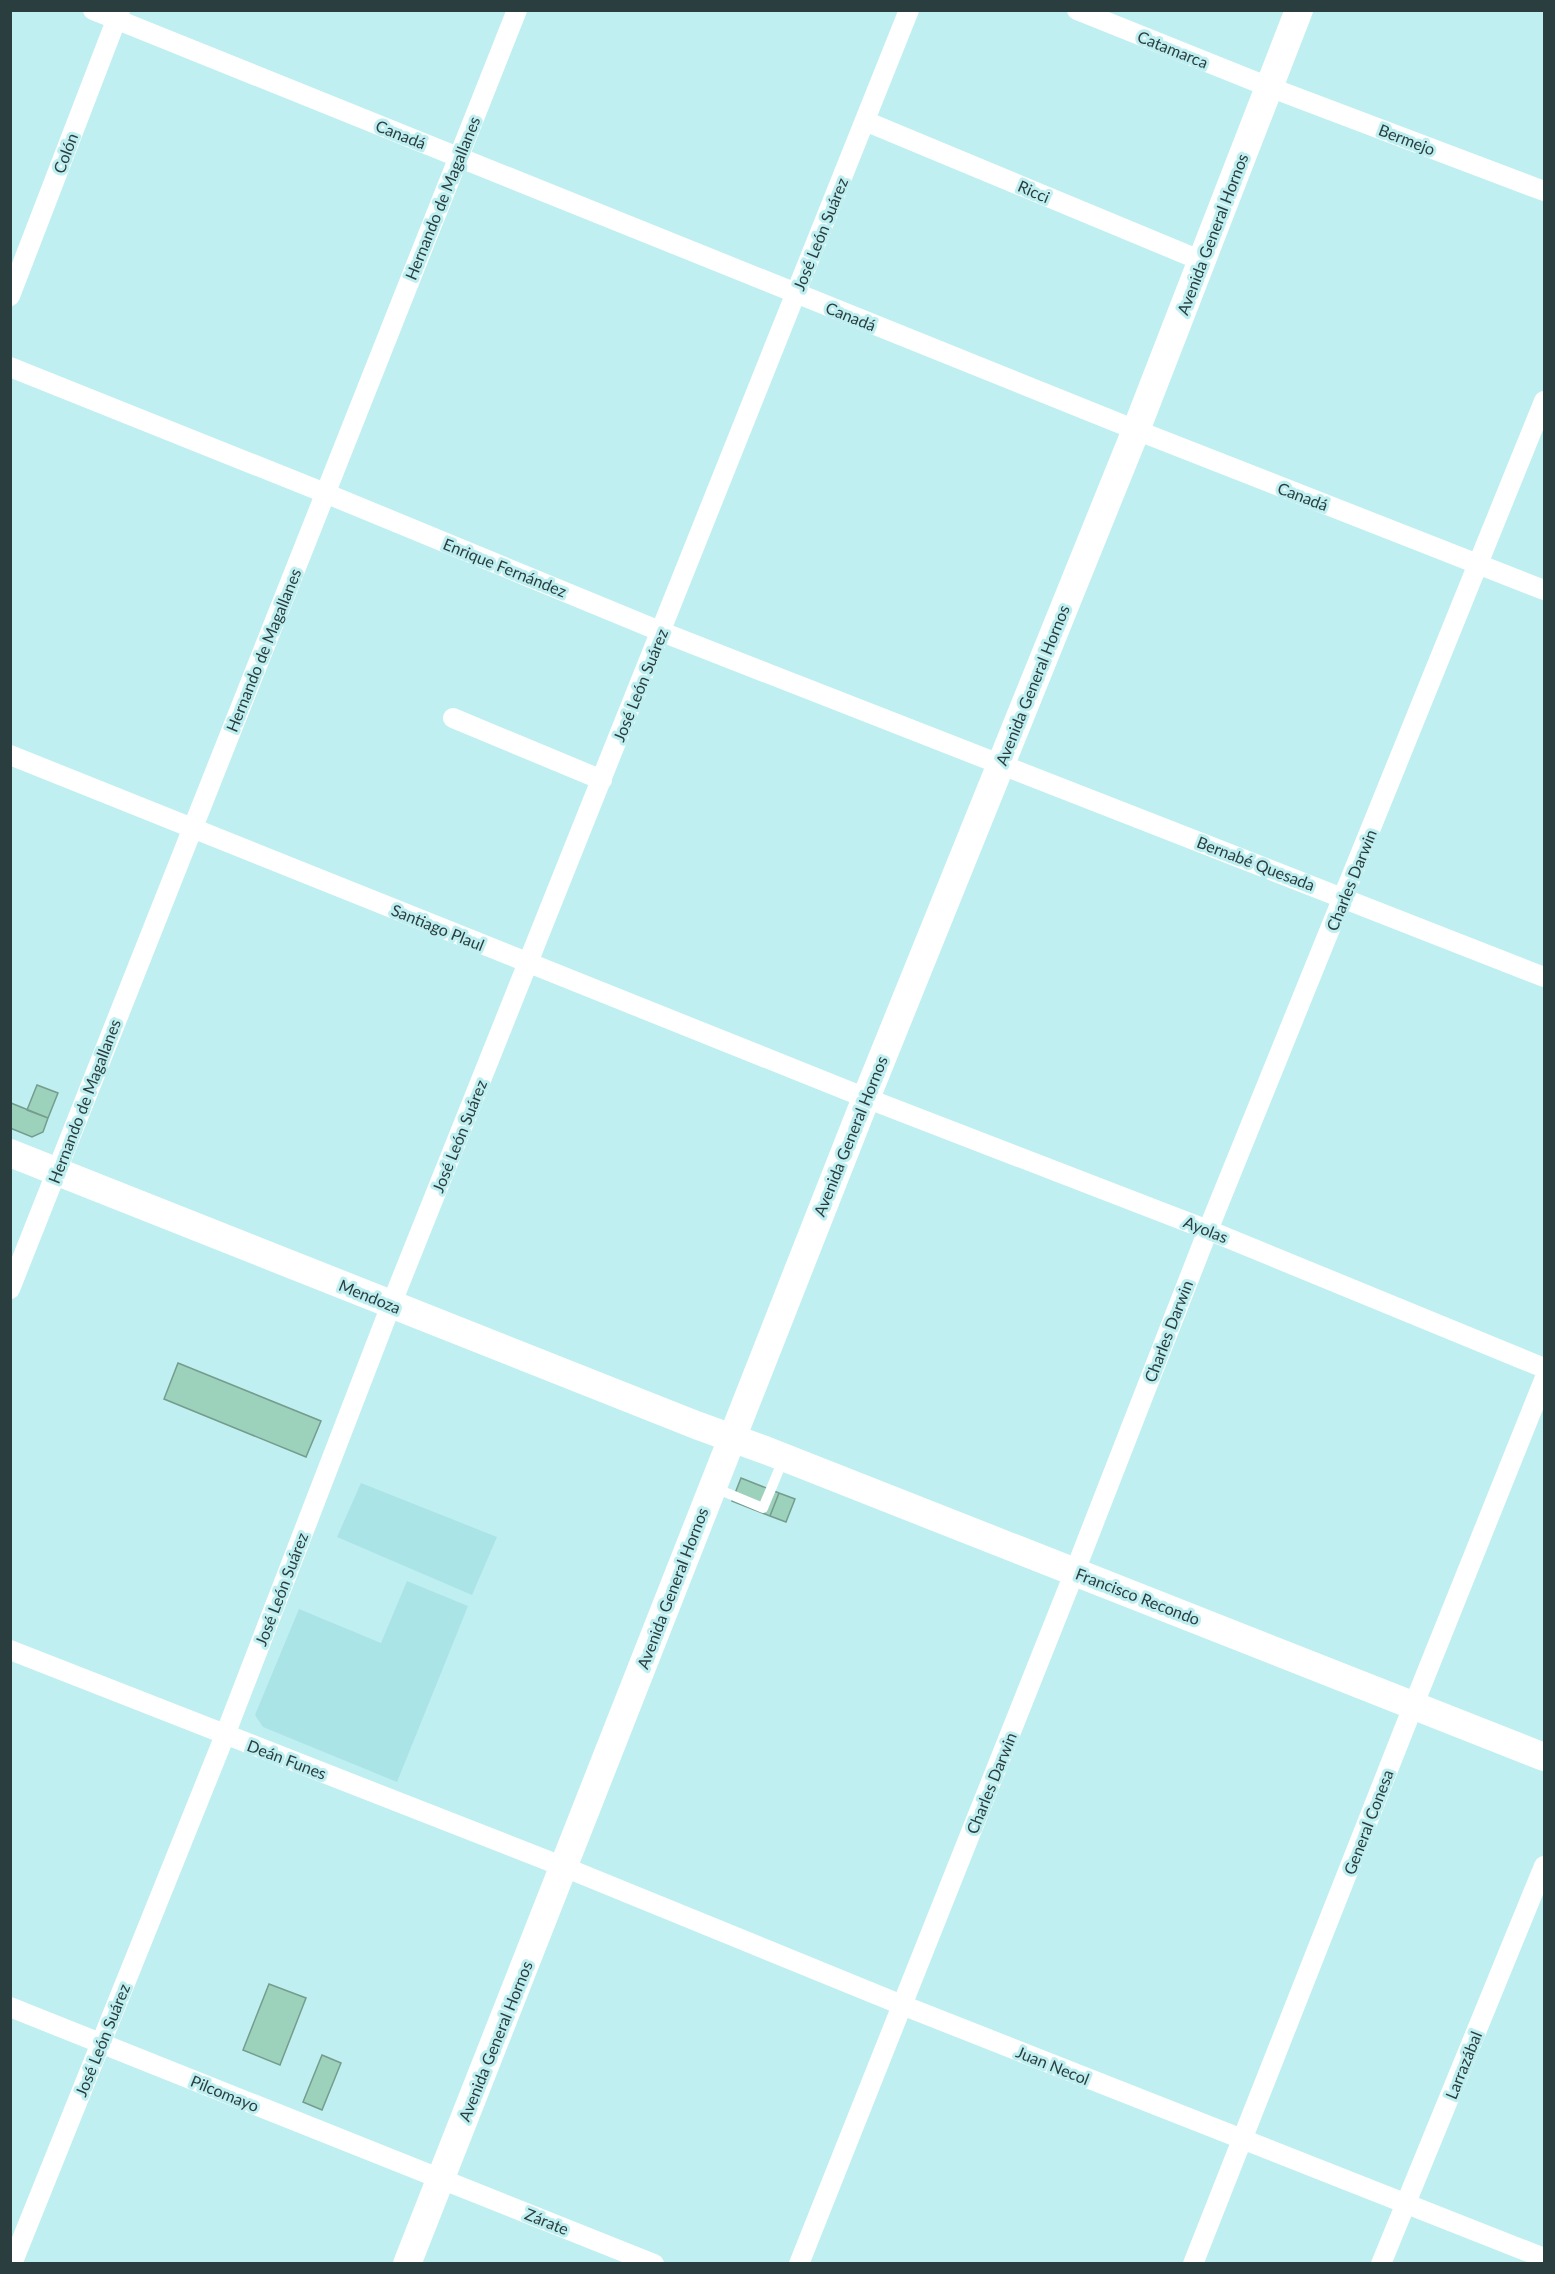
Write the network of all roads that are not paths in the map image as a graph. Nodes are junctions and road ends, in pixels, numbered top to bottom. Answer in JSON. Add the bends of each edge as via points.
{"nodes":[{"id":1,"x":93,"y":10,"type":"edge"},
{"id":2,"x":517,"y":10,"type":"edge"},
{"id":3,"x":909,"y":10,"type":"edge"},
{"id":4,"x":1077,"y":10,"type":"edge"},
{"id":5,"x":1299,"y":10,"type":"edge"},
{"id":6,"x":118,"y":15,"type":"edge"},
{"id":7,"x":1269,"y":87,"type":"junction"},
{"id":8,"x":865,"y":121,"type":"junction"},
{"id":9,"x":459,"y":157,"type":"junction"},
{"id":10,"x":1545,"y":191,"type":"edge"},
{"id":11,"x":1202,"y":261,"type":"junction"},
{"id":12,"x":796,"y":294,"type":"junction"},
{"id":13,"x":10,"y":296,"type":"edge"},
{"id":14,"x":10,"y":367,"type":"edge"},
{"id":15,"x":1545,"y":401,"type":"edge"},
{"id":16,"x":1136,"y":430,"type":"junction"},
{"id":17,"x":325,"y":493,"type":"junction"},
{"id":18,"x":1478,"y":565,"type":"junction"},
{"id":19,"x":1545,"y":590,"type":"edge"},
{"id":20,"x":662,"y":632,"type":"junction"},
{"id":21,"x":453,"y":718,"type":"dead end"},
{"id":22,"x":10,"y":755,"type":"edge"},
{"id":23,"x":1000,"y":764,"type":"junction"},
{"id":24,"x":602,"y":780,"type":"junction"},
{"id":25,"x":193,"y":827,"type":"junction"},
{"id":26,"x":1344,"y":897,"type":"junction"},
{"id":27,"x":528,"y":963,"type":"junction"},
{"id":28,"x":1545,"y":977,"type":"edge"},
{"id":29,"x":866,"y":1098,"type":"junction"},
{"id":30,"x":10,"y":1153,"type":"edge"},
{"id":31,"x":57,"y":1171,"type":"junction"},
{"id":32,"x":1208,"y":1230,"type":"junction"},
{"id":33,"x":10,"y":1289,"type":"edge"},
{"id":34,"x":391,"y":1305,"type":"junction"},
{"id":35,"x":1545,"y":1368,"type":"edge"},
{"id":36,"x":1545,"y":1380,"type":"edge"},
{"id":37,"x":731,"y":1437,"type":"junction"},
{"id":38,"x":784,"y":1458,"type":"junction"},
{"id":39,"x":711,"y":1487,"type":"junction"},
{"id":40,"x":1075,"y":1572,"type":"junction"},
{"id":41,"x":10,"y":1650,"type":"edge"},
{"id":42,"x":1414,"y":1704,"type":"junction"},
{"id":43,"x":225,"y":1735,"type":"junction"},
{"id":44,"x":1545,"y":1757,"type":"edge"},
{"id":45,"x":1545,"y":1866,"type":"edge"},
{"id":46,"x":564,"y":1867,"type":"junction"},
{"id":47,"x":903,"y":2005,"type":"junction"},
{"id":48,"x":10,"y":2007,"type":"edge"},
{"id":49,"x":100,"y":2043,"type":"junction"},
{"id":50,"x":1243,"y":2140,"type":"junction"},
{"id":51,"x":441,"y":2178,"type":"junction"},
{"id":52,"x":1405,"y":2204,"type":"junction"},
{"id":53,"x":1545,"y":2258,"type":"edge"},
{"id":54,"x":12,"y":2264,"type":"edge"},
{"id":55,"x":407,"y":2264,"type":"edge"},
{"id":56,"x":654,"y":2264,"type":"edge"},
{"id":57,"x":799,"y":2264,"type":"edge"},
{"id":58,"x":1193,"y":2264,"type":"edge"},
{"id":59,"x":1381,"y":2264,"type":"edge"}],
"edges":[{"from":1,"to":6,"type":"street","name":"Canadá"},
{"from":2,"to":9,"type":"street","name":"Hernando de Magallanes"},
{"from":3,"to":8,"type":"street","name":"José León Suárez"},
{"from":4,"to":7,"type":"street","name":"Catamarca"},
{"from":5,"to":7,"type":"street","name":"Avenida General Hornos"},
{"from":6,"to":9,"type":"street","name":"Canadá"},
{"from":6,"to":13,"type":"street","name":"Colón"},
{"from":7,"to":10,"type":"street","name":"Bermejo"},
{"from":7,"to":11,"type":"street","name":"Avenida General Hornos"},
{"from":8,"to":11,"type":"street","name":"Ricci"},
{"from":8,"to":12,"type":"street","name":"José León Suárez"},
{"from":9,"to":12,"type":"street","name":"Canadá"},
{"from":9,"to":17,"type":"street","name":"Hernando de Magallanes"},
{"from":11,"to":16,"type":"street","name":"Avenida General Hornos"},
{"from":12,"to":16,"type":"street","name":"Canadá"},
{"from":12,"to":20,"type":"street","name":"José León Suárez"},
{"from":14,"to":17,"type":"street","name":"Enrique Fernández"},
{"from":15,"to":18,"type":"street","name":"Charles Darwin"},
{"from":16,"to":18,"type":"street","name":"Canadá"},
{"from":16,"to":23,"type":"street","name":"Avenida General Hornos"},
{"from":17,"to":20,"type":"street","name":"Enrique Fernández"},
{"from":17,"to":25,"type":"street","name":"Hernando de Magallanes"},
{"from":18,"to":19,"type":"street","name":"Canadá"},
{"from":18,"to":26,"type":"street","name":"Charles Darwin"},
{"from":20,"to":23,"type":"street","name":"Enrique Fernández"},
{"from":20,"to":24,"type":"street","name":"José León Suárez"},
{"from":21,"to":24,"type":"street"},
{"from":22,"to":25,"type":"street","name":"Santiago Plaul"},
{"from":23,"to":26,"type":"street","name":"Bernabé Quesada"},
{"from":23,"to":29,"type":"street","name":"Avenida General Hornos"},
{"from":24,"to":27,"type":"street","name":"José León Suárez"},
{"from":25,"to":27,"type":"street","name":"Santiago Plaul"},
{"from":25,"to":31,"type":"street","name":"Hernando de Magallanes"},
{"from":26,"to":28,"type":"street","name":"Bernabé Quesada"},
{"from":26,"to":32,"type":"street","name":"Charles Darwin"},
{"from":27,"to":29,"type":"street","name":"Santiago Plaul"},
{"from":27,"to":34,"type":"street","name":"José León Suárez"},
{"from":29,"to":32,"type":"street","name":"Ayolas"},
{"from":29,"to":37,"type":"street","name":"Avenida General Hornos"},
{"from":30,"to":31,"type":"street","name":"Mendoza"},
{"from":31,"to":33,"type":"street","name":"Hernando de Magallanes"},
{"from":31,"to":34,"type":"street","name":"Mendoza"},
{"from":32,"to":35,"type":"street","name":"Ayolas"},
{"from":32,"to":40,"type":"street","name":"Charles Darwin"},
{"from":34,"to":37,"type":"street","name":"Mendoza"},
{"from":34,"to":43,"type":"street","name":"José León Suárez"},
{"from":36,"to":42,"type":"street","name":"General Conesa"},
{"from":37,"to":38,"type":"street","name":"Francisco Recondo"},
{"from":37,"to":39,"type":"street","name":"Avenida General Hornos"},
{"from":38,"to":39,"type":"lane","via":[[763,1508]]},
{"from":38,"to":40,"type":"street","name":"Francisco Recondo"},
{"from":39,"to":46,"type":"street","name":"Avenida General Hornos"},
{"from":40,"to":42,"type":"street","name":"Francisco Recondo"},
{"from":40,"to":47,"type":"street","name":"Charles Darwin"},
{"from":41,"to":43,"type":"street","name":"Deán Funes"},
{"from":42,"to":44,"type":"street","name":"Francisco Recondo"},
{"from":42,"to":50,"type":"street","name":"General Conesa"},
{"from":43,"to":46,"type":"street","name":"Deán Funes"},
{"from":43,"to":49,"type":"street","name":"José León Suárez"},
{"from":45,"to":52,"type":"street","name":"Larrazábal"},
{"from":46,"to":47,"type":"street","name":"Juan Necol"},
{"from":46,"to":51,"type":"street","name":"Avenida General Hornos"},
{"from":47,"to":50,"type":"street","name":"Juan Necol"},
{"from":47,"to":57,"type":"street","name":"Charles Darwin"},
{"from":48,"to":49,"type":"street","name":"Pilcomayo"},
{"from":49,"to":51,"type":"street","name":"Pilcomayo"},
{"from":49,"to":54,"type":"street","name":"José León Suárez"},
{"from":50,"to":52,"type":"street","name":"Juan Necol"},
{"from":50,"to":58,"type":"street","name":"General Conesa"},
{"from":51,"to":55,"type":"street","name":"Avenida General Hornos"},
{"from":51,"to":56,"type":"street","name":"Zárate"},
{"from":52,"to":53,"type":"street","name":"Juan Necol"},
{"from":52,"to":59,"type":"street","name":"Larrazábal"}]}
